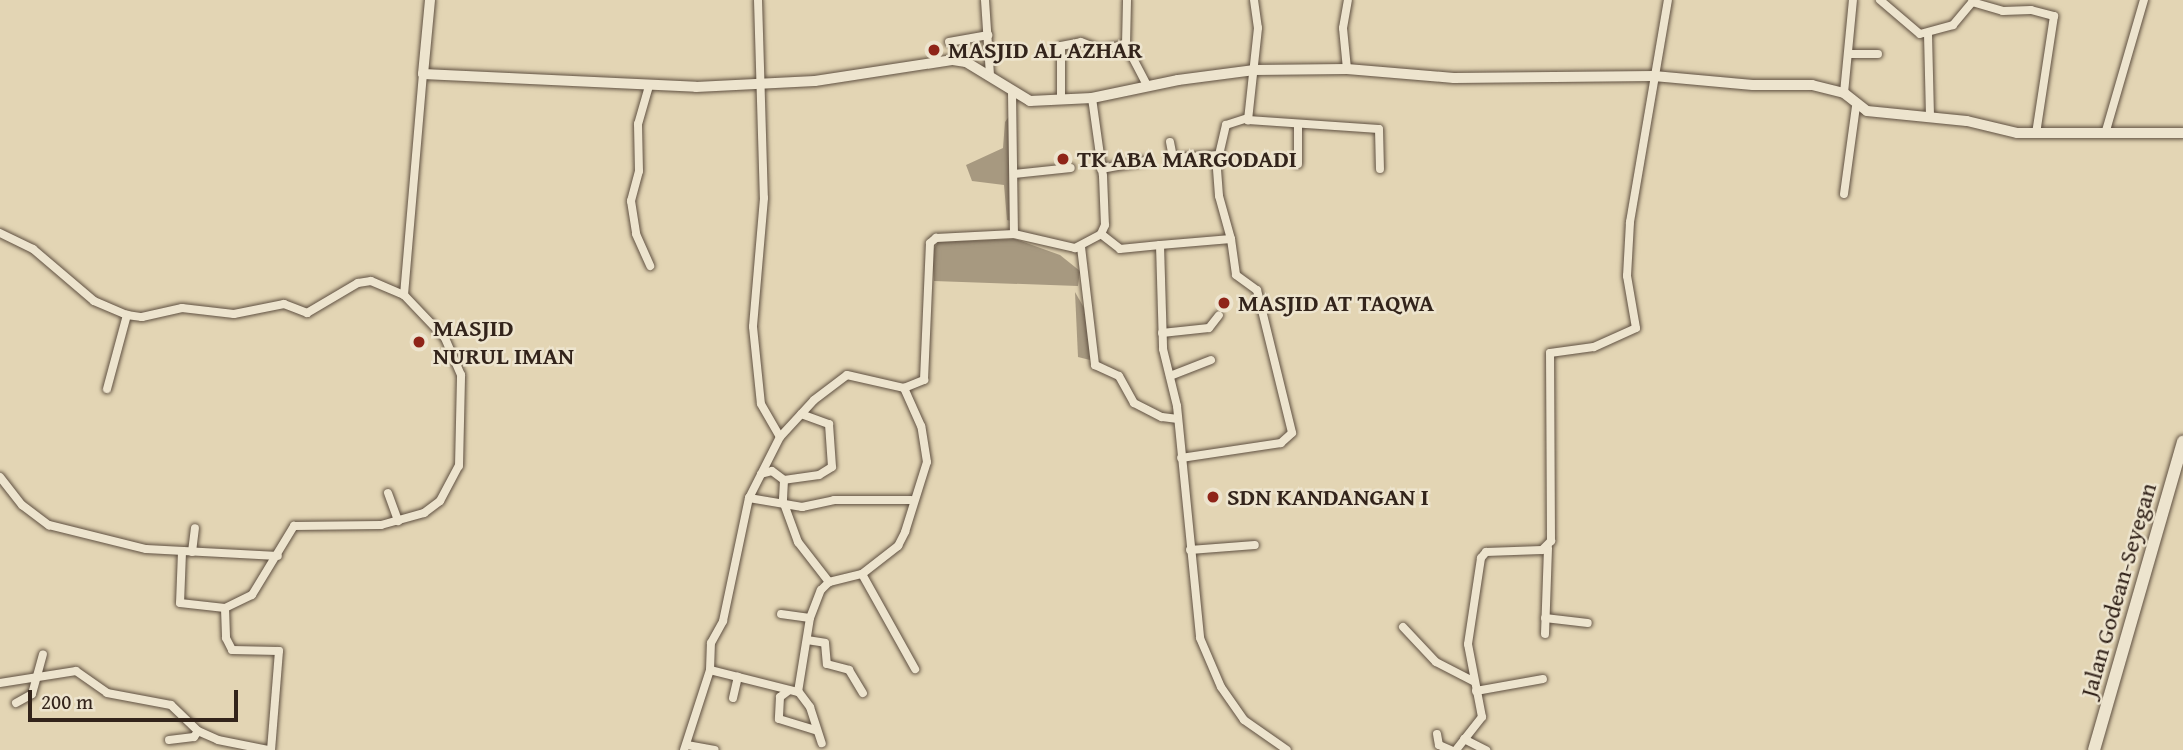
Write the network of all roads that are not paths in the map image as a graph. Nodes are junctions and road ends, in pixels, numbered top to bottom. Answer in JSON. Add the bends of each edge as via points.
{"nodes":[{"id":1,"x":430,"y":0,"type":"edge"},
{"id":2,"x":758,"y":0,"type":"edge"},
{"id":3,"x":985,"y":0,"type":"edge"},
{"id":4,"x":1127,"y":0,"type":"edge"},
{"id":5,"x":1254,"y":0,"type":"edge"},
{"id":6,"x":1348,"y":0,"type":"edge"},
{"id":7,"x":1668,"y":0,"type":"edge"},
{"id":8,"x":1853,"y":0,"type":"edge"},
{"id":9,"x":1880,"y":0,"type":"edge"},
{"id":10,"x":2144,"y":0,"type":"edge"},
{"id":11,"x":1928,"y":34,"type":"junction"},
{"id":12,"x":988,"y":35,"type":"junction"},
{"id":13,"x":949,"y":42,"type":"dead end"},
{"id":14,"x":1126,"y":45,"type":"junction"},
{"id":15,"x":1849,"y":54,"type":"junction"},
{"id":16,"x":1878,"y":54,"type":"dead end"},
{"id":17,"x":1347,"y":69,"type":"junction"},
{"id":18,"x":1254,"y":70,"type":"junction"},
{"id":19,"x":423,"y":75,"type":"junction"},
{"id":20,"x":990,"y":75,"type":"junction"},
{"id":21,"x":1654,"y":76,"type":"junction"},
{"id":22,"x":757,"y":83,"type":"junction"},
{"id":23,"x":649,"y":86,"type":"junction"},
{"id":24,"x":1147,"y":87,"type":"junction"},
{"id":25,"x":1012,"y":93,"type":"junction"},
{"id":26,"x":1844,"y":93,"type":"junction"},
{"id":27,"x":1092,"y":98,"type":"junction"},
{"id":28,"x":1061,"y":99,"type":"junction"},
{"id":29,"x":1856,"y":106,"type":"junction"},
{"id":30,"x":1930,"y":117,"type":"junction"},
{"id":31,"x":1247,"y":118,"type":"junction"},
{"id":32,"x":1298,"y":124,"type":"junction"},
{"id":33,"x":2183,"y":133,"type":"edge"},
{"id":34,"x":2036,"y":134,"type":"junction"},
{"id":35,"x":2105,"y":134,"type":"junction"},
{"id":36,"x":1170,"y":142,"type":"dead end"},
{"id":37,"x":1216,"y":156,"type":"junction"},
{"id":38,"x":1145,"y":161,"type":"dead end"},
{"id":39,"x":1298,"y":164,"type":"dead end"},
{"id":40,"x":1071,"y":168,"type":"dead end"},
{"id":41,"x":1101,"y":169,"type":"junction"},
{"id":42,"x":1380,"y":169,"type":"dead end"},
{"id":43,"x":1014,"y":174,"type":"junction"},
{"id":44,"x":1844,"y":194,"type":"dead end"},
{"id":45,"x":0,"y":233,"type":"edge"},
{"id":46,"x":1014,"y":234,"type":"junction"},
{"id":47,"x":1101,"y":234,"type":"junction"},
{"id":48,"x":1231,"y":239,"type":"junction"},
{"id":49,"x":1160,"y":245,"type":"junction"},
{"id":50,"x":1081,"y":247,"type":"junction"},
{"id":51,"x":650,"y":266,"type":"dead end"},
{"id":52,"x":404,"y":295,"type":"junction"},
{"id":53,"x":127,"y":315,"type":"junction"},
{"id":54,"x":1219,"y":316,"type":"dead end"},
{"id":55,"x":1162,"y":333,"type":"junction"},
{"id":56,"x":1211,"y":360,"type":"dead end"},
{"id":57,"x":1170,"y":376,"type":"junction"},
{"id":58,"x":904,"y":388,"type":"junction"},
{"id":59,"x":107,"y":389,"type":"dead end"},
{"id":60,"x":801,"y":415,"type":"junction"},
{"id":61,"x":1178,"y":419,"type":"junction"},
{"id":62,"x":780,"y":437,"type":"junction"},
{"id":63,"x":2183,"y":442,"type":"edge"},
{"id":64,"x":1181,"y":458,"type":"junction"},
{"id":65,"x":761,"y":474,"type":"junction"},
{"id":66,"x":0,"y":477,"type":"edge"},
{"id":67,"x":784,"y":480,"type":"junction"},
{"id":68,"x":388,"y":494,"type":"dead end"},
{"id":69,"x":749,"y":498,"type":"junction"},
{"id":70,"x":911,"y":500,"type":"junction"},
{"id":71,"x":783,"y":501,"type":"junction"},
{"id":72,"x":398,"y":521,"type":"junction"},
{"id":73,"x":195,"y":528,"type":"dead end"},
{"id":74,"x":1255,"y":545,"type":"dead end"},
{"id":75,"x":1548,"y":548,"type":"junction"},
{"id":76,"x":1190,"y":550,"type":"junction"},
{"id":77,"x":187,"y":552,"type":"junction"},
{"id":78,"x":278,"y":556,"type":"junction"},
{"id":79,"x":862,"y":574,"type":"junction"},
{"id":80,"x":829,"y":582,"type":"junction"},
{"id":81,"x":225,"y":608,"type":"junction"},
{"id":82,"x":781,"y":614,"type":"dead end"},
{"id":83,"x":810,"y":618,"type":"junction"},
{"id":84,"x":1545,"y":618,"type":"junction"},
{"id":85,"x":1587,"y":623,"type":"dead end"},
{"id":86,"x":1403,"y":626,"type":"dead end"},
{"id":87,"x":1545,"y":634,"type":"dead end"},
{"id":88,"x":807,"y":640,"type":"junction"},
{"id":89,"x":43,"y":654,"type":"dead end"},
{"id":90,"x":915,"y":669,"type":"dead end"},
{"id":91,"x":710,"y":670,"type":"junction"},
{"id":92,"x":738,"y":677,"type":"junction"},
{"id":93,"x":38,"y":679,"type":"junction"},
{"id":94,"x":1543,"y":679,"type":"dead end"},
{"id":95,"x":1473,"y":681,"type":"junction"},
{"id":96,"x":0,"y":683,"type":"edge"},
{"id":97,"x":788,"y":691,"type":"junction"},
{"id":98,"x":798,"y":691,"type":"junction"},
{"id":99,"x":1476,"y":691,"type":"junction"},
{"id":100,"x":863,"y":693,"type":"dead end"},
{"id":101,"x":733,"y":698,"type":"dead end"},
{"id":102,"x":16,"y":703,"type":"dead end"},
{"id":103,"x":815,"y":730,"type":"junction"},
{"id":104,"x":198,"y":731,"type":"junction"},
{"id":105,"x":1437,"y":734,"type":"dead end"},
{"id":106,"x":1464,"y":739,"type":"junction"},
{"id":107,"x":169,"y":740,"type":"dead end"},
{"id":108,"x":822,"y":743,"type":"dead end"},
{"id":109,"x":685,"y":747,"type":"edge"},
{"id":110,"x":270,"y":750,"type":"edge"},
{"id":111,"x":715,"y":750,"type":"edge"},
{"id":112,"x":1287,"y":750,"type":"edge"},
{"id":113,"x":1453,"y":750,"type":"edge"},
{"id":114,"x":1486,"y":750,"type":"edge"},
{"id":115,"x":2094,"y":750,"type":"edge"}],
"edges":[{"from":1,"to":19,"type":"street"},
{"from":2,"to":22,"type":"street"},
{"from":3,"to":12,"type":"street"},
{"from":4,"to":14,"type":"street"},
{"from":5,"to":18,"type":"street","via":[[1258,28]]},
{"from":6,"to":17,"type":"street","via":[[1343,28]]},
{"from":7,"to":21,"type":"street"},
{"from":8,"to":15,"type":"street"},
{"from":9,"to":11,"type":"street","via":[[1920,34]]},
{"from":10,"to":35,"type":"street"},
{"from":11,"to":30,"type":"street"},
{"from":11,"to":34,"type":"street","via":[[1931,28],[1954,25],[1972,2],[2003,11],[2031,10],[2054,16]]},
{"from":12,"to":13,"type":"street"},
{"from":12,"to":20,"type":"street"},
{"from":14,"to":24,"type":"street"},
{"from":14,"to":28,"type":"street","via":[[1099,49],[1081,42],[1060,46]]},
{"from":15,"to":16,"type":"street"},
{"from":15,"to":26,"type":"street"},
{"from":17,"to":18,"type":"street"},
{"from":17,"to":21,"type":"street","via":[[1454,78]]},
{"from":18,"to":24,"type":"street"},
{"from":18,"to":31,"type":"street"},
{"from":19,"to":23,"type":"street"},
{"from":19,"to":52,"type":"street"},
{"from":20,"to":22,"type":"street","via":[[953,60],[815,81]]},
{"from":20,"to":25,"type":"street"},
{"from":21,"to":26,"type":"street","via":[[1812,85]]},
{"from":21,"to":75,"type":"street","via":[[1630,222],[1628,283],[1636,328],[1606,343],[1549,355]]},
{"from":22,"to":23,"type":"street"},
{"from":22,"to":62,"type":"street","via":[[764,198],[753,327],[761,404]]},
{"from":23,"to":51,"type":"street","via":[[638,124],[639,172],[631,201],[636,234]]},
{"from":24,"to":27,"type":"street"},
{"from":25,"to":28,"type":"street","via":[[1030,101]]},
{"from":25,"to":43,"type":"street"},
{"from":26,"to":29,"type":"street"},
{"from":27,"to":28,"type":"street"},
{"from":27,"to":41,"type":"street"},
{"from":29,"to":30,"type":"street"},
{"from":29,"to":44,"type":"street"},
{"from":30,"to":34,"type":"street"},
{"from":31,"to":32,"type":"street"},
{"from":31,"to":37,"type":"street","via":[[1226,125]]},
{"from":32,"to":39,"type":"street"},
{"from":32,"to":42,"type":"street","via":[[1379,129]]},
{"from":33,"to":35,"type":"street"},
{"from":34,"to":35,"type":"street"},
{"from":36,"to":37,"type":"street","via":[[1173,158]]},
{"from":37,"to":48,"type":"street","via":[[1219,196]]},
{"from":38,"to":41,"type":"street"},
{"from":40,"to":43,"type":"street"},
{"from":41,"to":47,"type":"street","via":[[1105,225]]},
{"from":43,"to":46,"type":"street"},
{"from":45,"to":53,"type":"street","via":[[33,249],[94,301]]},
{"from":46,"to":50,"type":"street","via":[[1065,248]]},
{"from":46,"to":58,"type":"street","via":[[936,238],[930,243],[925,376],[917,386]]},
{"from":47,"to":49,"type":"street","via":[[1120,249]]},
{"from":47,"to":50,"type":"street"},
{"from":48,"to":49,"type":"street"},
{"from":48,"to":64,"type":"street","via":[[1236,275],[1257,290],[1292,433],[1281,443]]},
{"from":49,"to":55,"type":"street"},
{"from":50,"to":61,"type":"street","via":[[1095,365],[1119,376],[1134,403],[1162,417]]},
{"from":52,"to":53,"type":"street","via":[[371,281],[358,283],[307,313],[284,304],[234,314],[181,308],[142,317]]},
{"from":52,"to":72,"type":"street","via":[[453,350],[463,406],[459,466],[449,489],[434,507]]},
{"from":53,"to":59,"type":"street"},
{"from":54,"to":55,"type":"street","via":[[1209,328]]},
{"from":55,"to":57,"type":"street"},
{"from":56,"to":57,"type":"street"},
{"from":57,"to":61,"type":"street"},
{"from":58,"to":60,"type":"street","via":[[847,375]]},
{"from":58,"to":70,"type":"street","via":[[921,426],[927,461]]},
{"from":60,"to":62,"type":"street"},
{"from":60,"to":67,"type":"street","via":[[829,424],[832,467],[819,475]]},
{"from":61,"to":64,"type":"street"},
{"from":62,"to":65,"type":"street"},
{"from":63,"to":115,"type":"main road","name":"Jalan Godean-Seyegan"},
{"from":64,"to":76,"type":"street"},
{"from":65,"to":67,"type":"street","via":[[772,471]]},
{"from":65,"to":69,"type":"street"},
{"from":66,"to":77,"type":"street","via":[[41,522],[131,547]]},
{"from":67,"to":71,"type":"street"},
{"from":68,"to":72,"type":"street"},
{"from":69,"to":71,"type":"street"},
{"from":69,"to":91,"type":"street","via":[[723,621],[711,643]]},
{"from":70,"to":71,"type":"street","via":[[834,500],[802,508]]},
{"from":70,"to":79,"type":"street","via":[[898,546]]},
{"from":71,"to":80,"type":"street","via":[[798,542]]},
{"from":72,"to":78,"type":"street","via":[[367,527],[297,525]]},
{"from":73,"to":77,"type":"street"},
{"from":74,"to":76,"type":"street"},
{"from":75,"to":84,"type":"street"},
{"from":75,"to":95,"type":"street","via":[[1482,556],[1469,628]]},
{"from":76,"to":112,"type":"street","via":[[1197,628],[1222,687],[1250,727]]},
{"from":77,"to":78,"type":"street"},
{"from":77,"to":81,"type":"street","via":[[180,603]]},
{"from":78,"to":81,"type":"street","via":[[252,595]]},
{"from":79,"to":80,"type":"street"},
{"from":79,"to":90,"type":"street"},
{"from":80,"to":83,"type":"street"},
{"from":81,"to":110,"type":"street","via":[[226,638],[232,650],[279,651]]},
{"from":82,"to":83,"type":"street"},
{"from":83,"to":88,"type":"street"},
{"from":84,"to":85,"type":"street"},
{"from":84,"to":87,"type":"street"},
{"from":86,"to":95,"type":"street","via":[[1436,662]]},
{"from":88,"to":98,"type":"street"},
{"from":88,"to":100,"type":"street","via":[[825,643],[827,664],[849,670]]},
{"from":89,"to":93,"type":"street"},
{"from":91,"to":92,"type":"street"},
{"from":91,"to":109,"type":"street"},
{"from":92,"to":97,"type":"street"},
{"from":92,"to":101,"type":"street"},
{"from":93,"to":96,"type":"street"},
{"from":93,"to":102,"type":"street","via":[[29,698]]},
{"from":93,"to":104,"type":"street","via":[[76,670],[107,693],[171,705]]},
{"from":94,"to":99,"type":"street"},
{"from":95,"to":99,"type":"street"},
{"from":97,"to":98,"type":"street"},
{"from":97,"to":103,"type":"street","via":[[780,697],[779,719]]},
{"from":98,"to":103,"type":"street","via":[[810,707]]},
{"from":99,"to":106,"type":"street","via":[[1481,719]]},
{"from":103,"to":108,"type":"street"},
{"from":104,"to":107,"type":"street","via":[[194,737]]},
{"from":104,"to":110,"type":"street","via":[[218,740]]},
{"from":105,"to":113,"type":"street","via":[[1439,745]]},
{"from":106,"to":113,"type":"street"},
{"from":106,"to":114,"type":"street"},
{"from":109,"to":111,"type":"street"}]}
